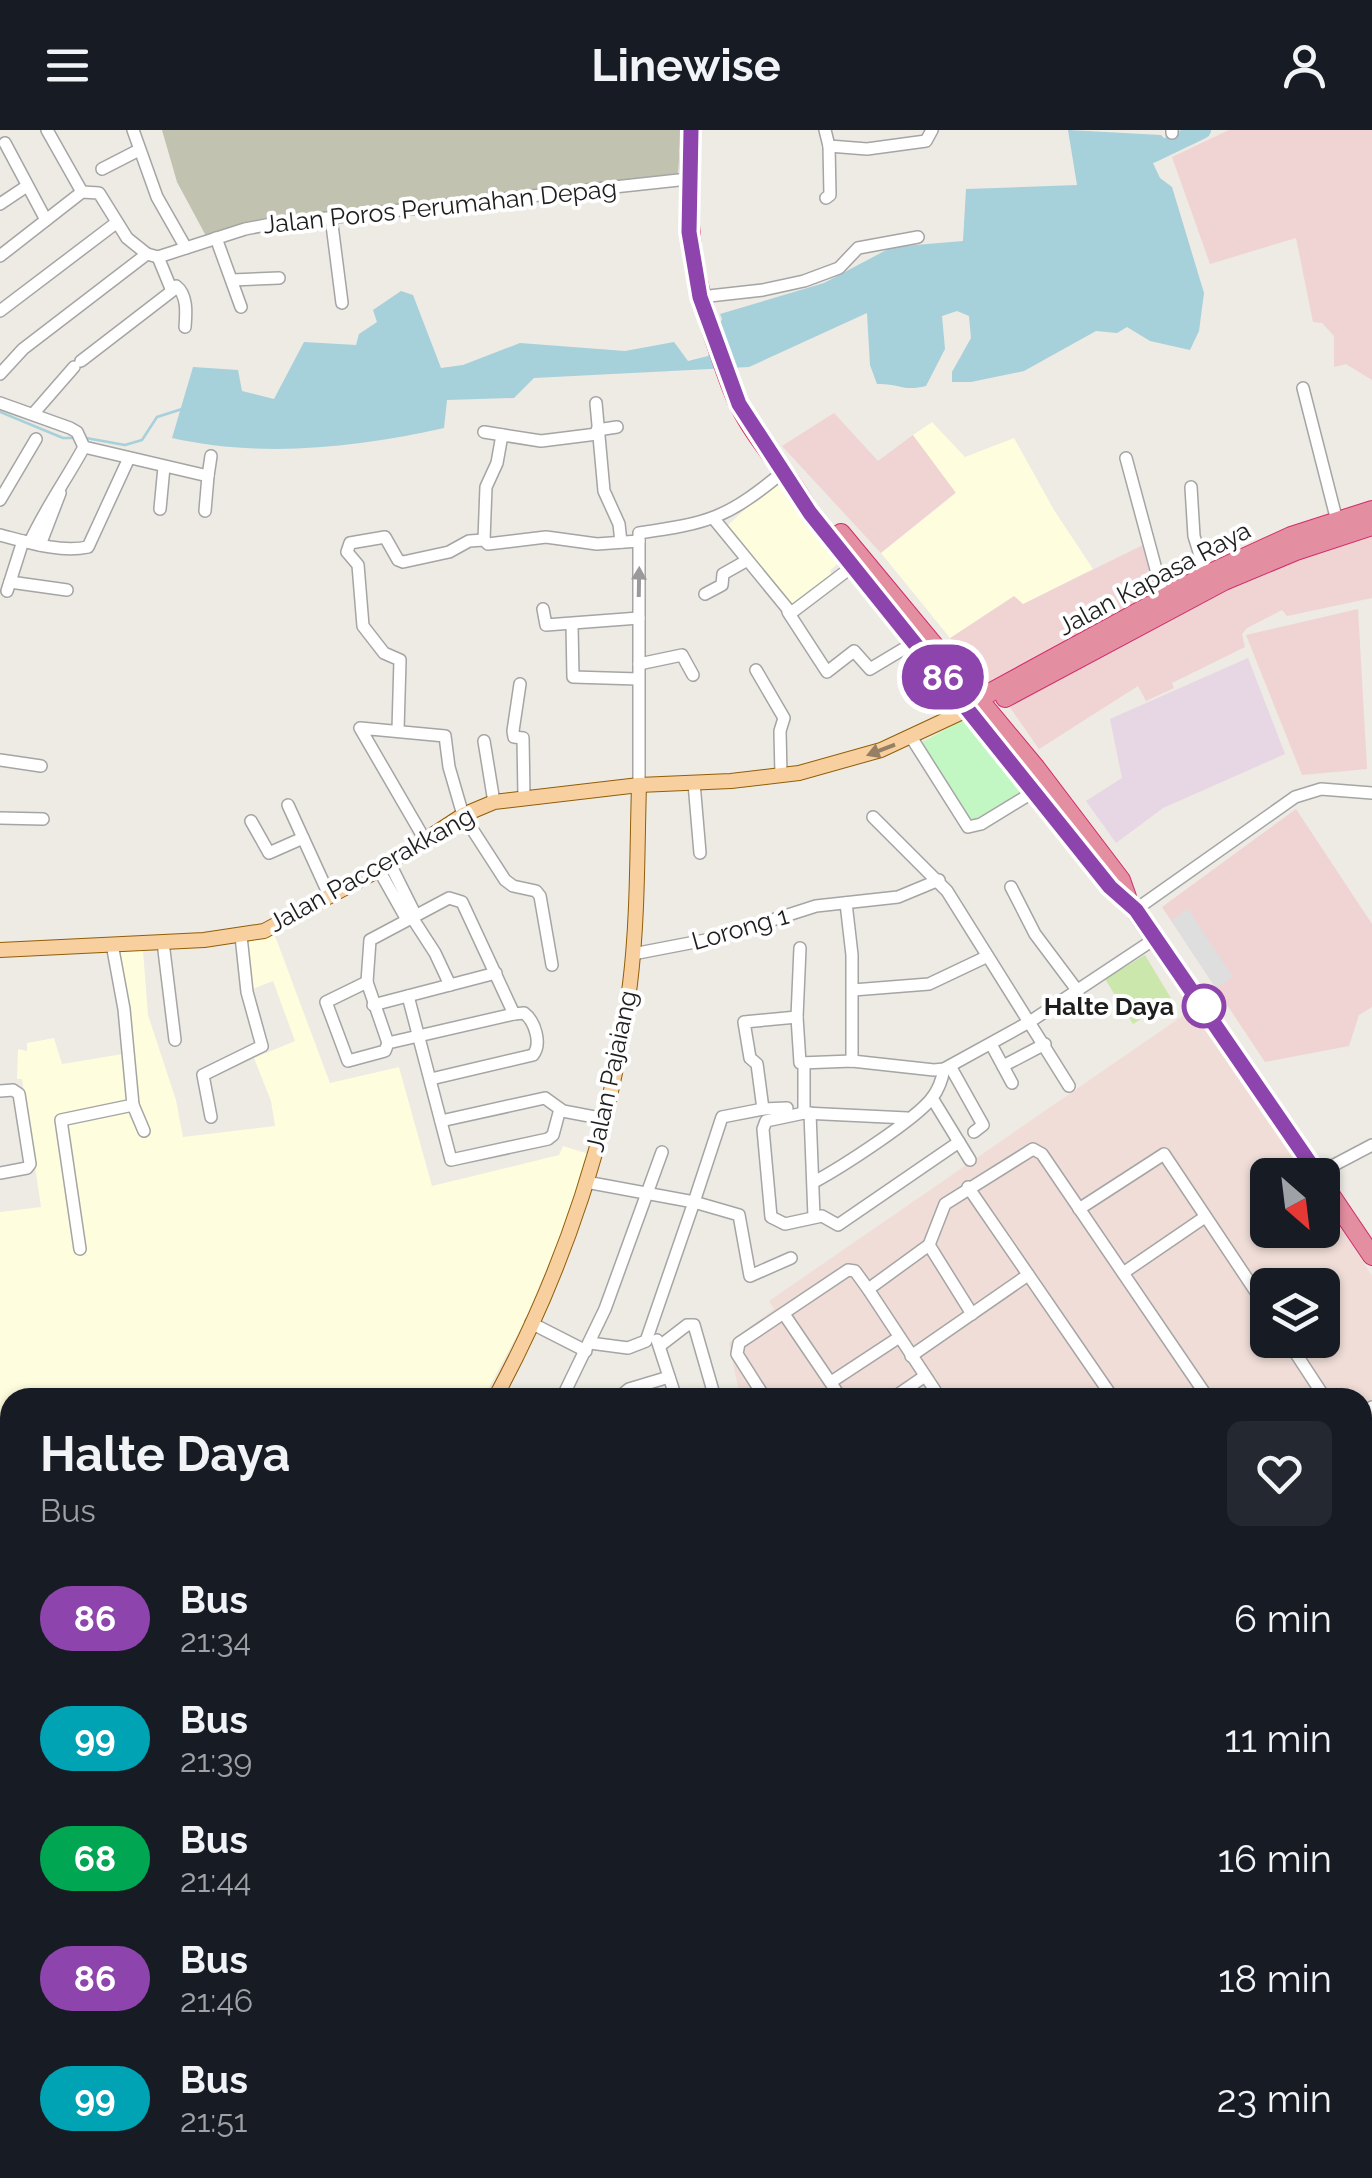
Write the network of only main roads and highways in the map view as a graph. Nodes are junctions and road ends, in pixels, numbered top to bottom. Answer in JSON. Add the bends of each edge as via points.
{"nodes":[{"id":1,"x":691,"y":130,"type":"edge"},
{"id":2,"x":800,"y":494,"type":"junction"},
{"id":3,"x":1372,"y":510,"type":"edge"},
{"id":4,"x":1372,"y":526,"type":"edge"},
{"id":5,"x":1294,"y":544,"type":"junction"},
{"id":6,"x":887,"y":596,"type":"junction"},
{"id":7,"x":1110,"y":636,"type":"junction"},
{"id":8,"x":974,"y":707,"type":"junction"},
{"id":9,"x":639,"y":785,"type":"junction"},
{"id":10,"x":1132,"y":906,"type":"junction"},
{"id":11,"x":0,"y":950,"type":"edge"},
{"id":12,"x":1306,"y":1158,"type":"edge"},
{"id":13,"x":1340,"y":1209,"type":"edge"},
{"id":14,"x":1372,"y":1256,"type":"edge"},
{"id":15,"x":499,"y":1388,"type":"edge"}],
"edges":[{"from":1,"to":2,"type":"highway","via":[[689,232],[700,297],[739,404]]},
{"from":2,"to":6,"type":"highway","via":[[854,566]]},
{"from":2,"to":6,"type":"highway","via":[[818,506]]},
{"from":3,"to":5,"type":"highway","name":"Jalan Kapasa Raya"},
{"from":4,"to":5,"type":"highway","name":"Jalan Kapasa Raya"},
{"from":5,"to":7,"type":"highway","name":"Jalan Kapasa Raya"},
{"from":5,"to":7,"type":"highway","name":"Jalan Kapasa Raya","via":[[1206,575]]},
{"from":6,"to":8,"type":"highway"},
{"from":6,"to":8,"type":"highway","via":[[914,642]]},
{"from":7,"to":8,"type":"highway","name":"Jalan Kapasa Raya"},
{"from":8,"to":9,"type":"main road","name":"Jalan Paccerakkang","one_way":true,"via":[[846,762],[781,776]]},
{"from":8,"to":10,"type":"highway","via":[[1110,887]]},
{"from":8,"to":10,"type":"highway","via":[[1095,845]]},
{"from":9,"to":11,"type":"main road","name":"Jalan Paccerakkang","via":[[494,802],[330,897],[241,936]]},
{"from":9,"to":15,"type":"main road","name":"Jalan Pajaiang","via":[[633,954],[605,1119],[531,1323]]},
{"from":10,"to":12,"type":"highway"},
{"from":13,"to":14,"type":"highway"}]}
